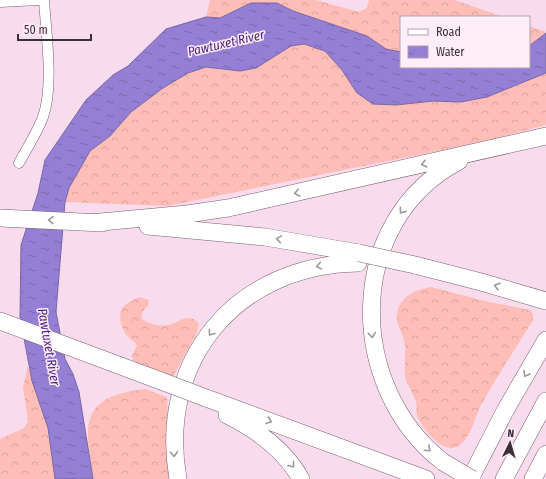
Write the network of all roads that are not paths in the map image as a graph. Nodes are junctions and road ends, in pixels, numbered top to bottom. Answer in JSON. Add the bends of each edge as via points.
{"nodes":[{"id":1,"x":38,"y":0,"type":"edge"},
{"id":2,"x":44,"y":0,"type":"edge"},
{"id":3,"x":0,"y":2,"type":"edge"},
{"id":4,"x":546,"y":136,"type":"edge"},
{"id":5,"x":489,"y":149,"type":"junction"},
{"id":6,"x":19,"y":163,"type":"dead end"},
{"id":7,"x":0,"y":218,"type":"edge"},
{"id":8,"x":90,"y":222,"type":"junction"},
{"id":9,"x":358,"y":258,"type":"junction"},
{"id":10,"x":540,"y":299,"type":"edge"},
{"id":11,"x":0,"y":321,"type":"edge"},
{"id":12,"x":546,"y":340,"type":"edge"},
{"id":13,"x":205,"y":400,"type":"junction"},
{"id":14,"x":546,"y":401,"type":"edge"},
{"id":15,"x":546,"y":454,"type":"edge"},
{"id":16,"x":178,"y":479,"type":"edge"},
{"id":17,"x":301,"y":479,"type":"edge"},
{"id":18,"x":426,"y":479,"type":"edge"},
{"id":19,"x":471,"y":479,"type":"edge"},
{"id":20,"x":504,"y":479,"type":"edge"},
{"id":21,"x":533,"y":479,"type":"edge"}],
"edges":[{"from":1,"to":3,"type":"street"},
{"from":2,"to":6,"type":"street","via":[[47,99],[43,117]]},
{"from":4,"to":5,"type":"highway"},
{"from":5,"to":8,"type":"highway","one_way":true,"via":[[228,208],[141,219]]},
{"from":5,"to":19,"type":"highway","one_way":true,"bridge":true,"via":[[443,171],[429,181],[410,201],[393,226],[385,244],[372,292],[371,324],[374,346],[388,391],[408,426],[424,445],[443,462]]},
{"from":8,"to":7,"type":"highway","one_way":true},
{"from":9,"to":8,"type":"highway","one_way":true,"via":[[238,234]]},
{"from":10,"to":9,"type":"highway","one_way":true,"bridge":true,"via":[[415,265]]},
{"from":9,"to":16,"type":"highway","one_way":true,"via":[[309,268],[280,278],[245,298],[217,324],[196,355],[179,398],[174,436]]},
{"from":11,"to":13,"type":"highway","bridge":true},
{"from":12,"to":19,"type":"highway","one_way":true,"via":[[506,409]]},
{"from":13,"to":17,"type":"highway","one_way":true,"via":[[266,439],[286,457]]},
{"from":13,"to":18,"type":"highway","one_way":true},
{"from":14,"to":20,"type":"highway"},
{"from":15,"to":21,"type":"highway"}]}
